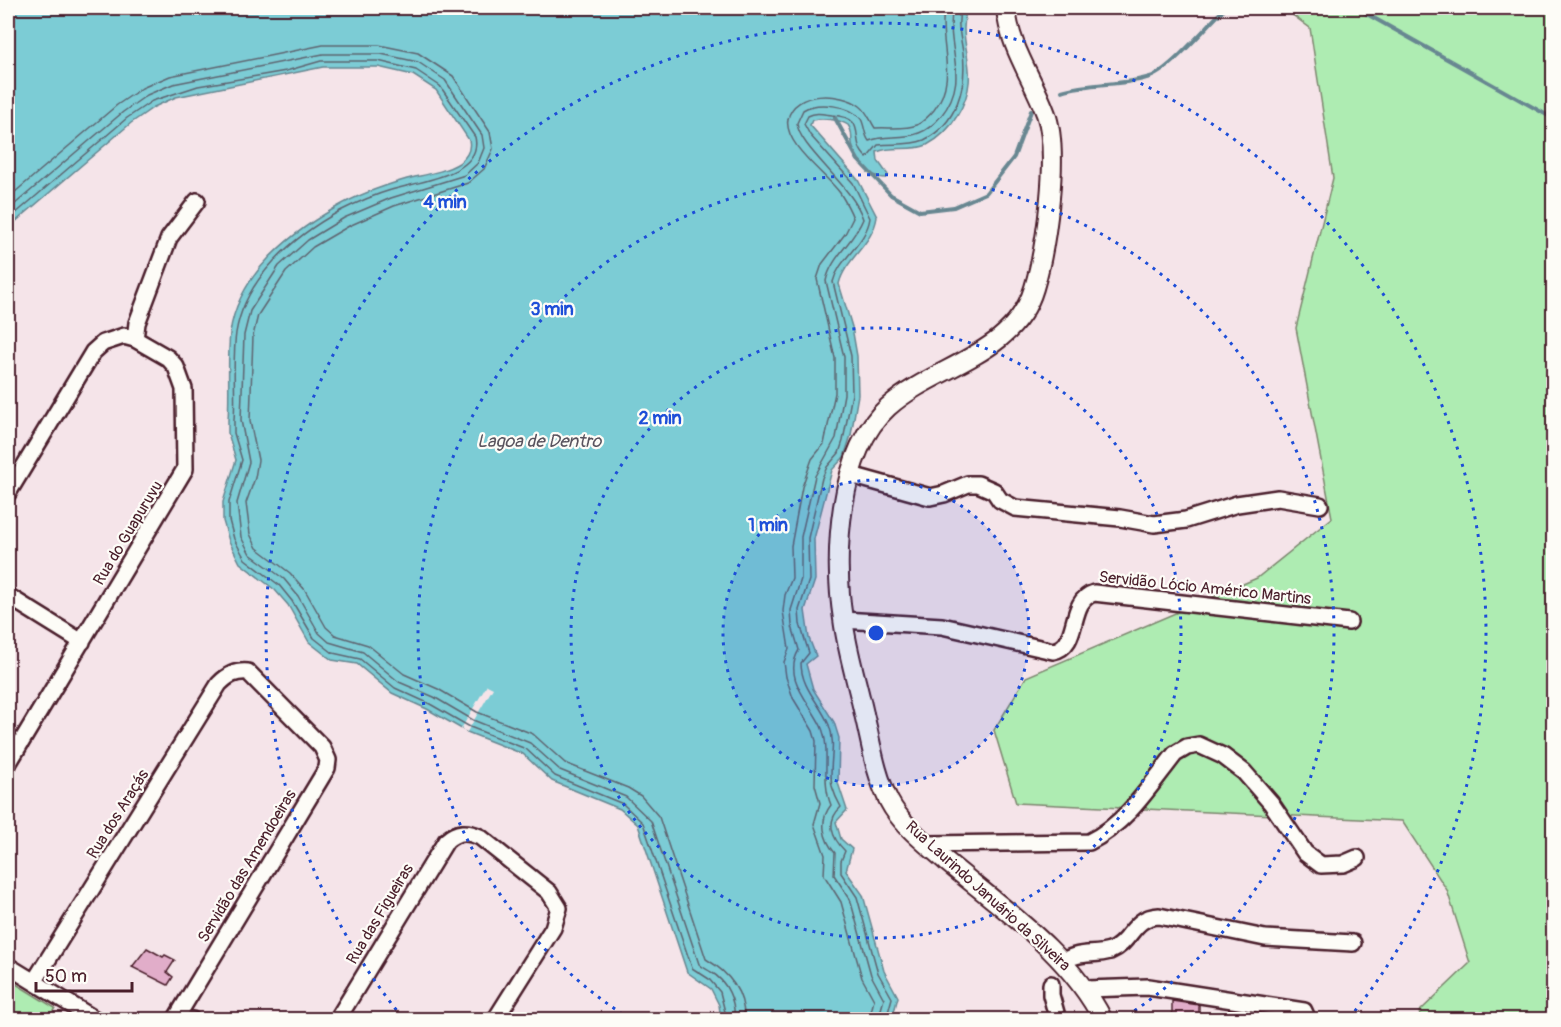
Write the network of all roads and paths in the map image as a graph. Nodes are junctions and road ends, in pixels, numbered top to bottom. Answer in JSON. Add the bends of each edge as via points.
{"nodes":[{"id":1,"x":1006,"y":8,"type":"edge"},
{"id":2,"x":197,"y":201,"type":"dead end"},
{"id":3,"x":135,"y":339,"type":"junction"},
{"id":4,"x":850,"y":475,"type":"junction"},
{"id":5,"x":8,"y":493,"type":"edge"},
{"id":6,"x":1320,"y":506,"type":"dead end"},
{"id":7,"x":8,"y":596,"type":"edge"},
{"id":8,"x":843,"y":620,"type":"junction"},
{"id":9,"x":1350,"y":622,"type":"dead end"},
{"id":10,"x":82,"y":642,"type":"junction"},
{"id":11,"x":238,"y":671,"type":"joint"},
{"id":12,"x":8,"y":764,"type":"edge"},
{"id":13,"x":927,"y":844,"type":"junction"},
{"id":14,"x":1357,"y":858,"type":"dead end"},
{"id":15,"x":1353,"y":943,"type":"dead end"},
{"id":16,"x":1064,"y":961,"type":"junction"},
{"id":17,"x":8,"y":966,"type":"edge"},
{"id":18,"x":34,"y":982,"type":"junction"},
{"id":19,"x":1051,"y":984,"type":"dead end"},
{"id":20,"x":1086,"y":989,"type":"junction"},
{"id":21,"x":96,"y":1020,"type":"edge"},
{"id":22,"x":175,"y":1020,"type":"edge"},
{"id":23,"x":337,"y":1020,"type":"edge"},
{"id":24,"x":495,"y":1020,"type":"edge"},
{"id":25,"x":1058,"y":1020,"type":"edge"},
{"id":26,"x":1103,"y":1020,"type":"edge"},
{"id":27,"x":1308,"y":1020,"type":"edge"}],
"edges":[{"from":1,"to":4,"type":"main road","name":"Rua Laurindo Januário da Silveira","via":[[1014,45],[1045,112],[1052,140],[1048,202],[1034,287],[1019,318],[994,343],[915,387],[887,408],[867,433]]},
{"from":2,"to":3,"type":"street","via":[[169,238],[137,323]]},
{"from":3,"to":5,"type":"street","name":"Rua do Guapuruvu","via":[[114,338],[93,352]]},
{"from":3,"to":10,"type":"street","name":"Rua do Guapuruvu","via":[[168,358],[181,377],[185,470]]},
{"from":4,"to":6,"type":"street","via":[[930,497],[978,484],[1015,508],[1154,524],[1278,498]]},
{"from":4,"to":8,"type":"main road","name":"Rua Laurindo Januário da Silveira","via":[[839,558]]},
{"from":7,"to":10,"type":"street"},
{"from":8,"to":9,"type":"street","name":"Servidão Lócio Américo Martins","via":[[942,626],[1053,651],[1066,644],[1081,602],[1094,593]]},
{"from":8,"to":13,"type":"main road","name":"Rua Laurindo Januário da Silveira","via":[[882,782],[899,815]]},
{"from":10,"to":12,"type":"street","name":"Rua do Guapuruvu"},
{"from":11,"to":18,"type":"street","name":"Rua dos Araçás","via":[[219,684]]},
{"from":11,"to":22,"type":"street","name":"Servidão das Amendoeiras","via":[[255,677],[322,747],[328,760],[324,775]]},
{"from":13,"to":14,"type":"street","via":[[1089,842],[1124,819],[1176,754],[1199,745],[1244,772],[1271,802],[1305,853],[1321,865],[1343,864]]},
{"from":13,"to":16,"type":"main road","name":"Rua Laurindo Januário da Silveira"},
{"from":15,"to":16,"type":"street","via":[[1265,938],[1160,916],[1147,917],[1110,951],[1078,954]]},
{"from":16,"to":20,"type":"main road","name":"Rua Laurindo Januário da Silveira"},
{"from":17,"to":18,"type":"street"},
{"from":18,"to":21,"type":"street"},
{"from":19,"to":25,"type":"street"},
{"from":20,"to":26,"type":"main road","name":"Rua Laurindo Januário da Silveira"},
{"from":20,"to":27,"type":"street","via":[[1149,987],[1304,1011]]},
{"from":23,"to":24,"type":"street","name":"Rua das Figueiras","via":[[446,841],[460,832],[480,837],[549,892],[559,908],[553,928]]}]}
